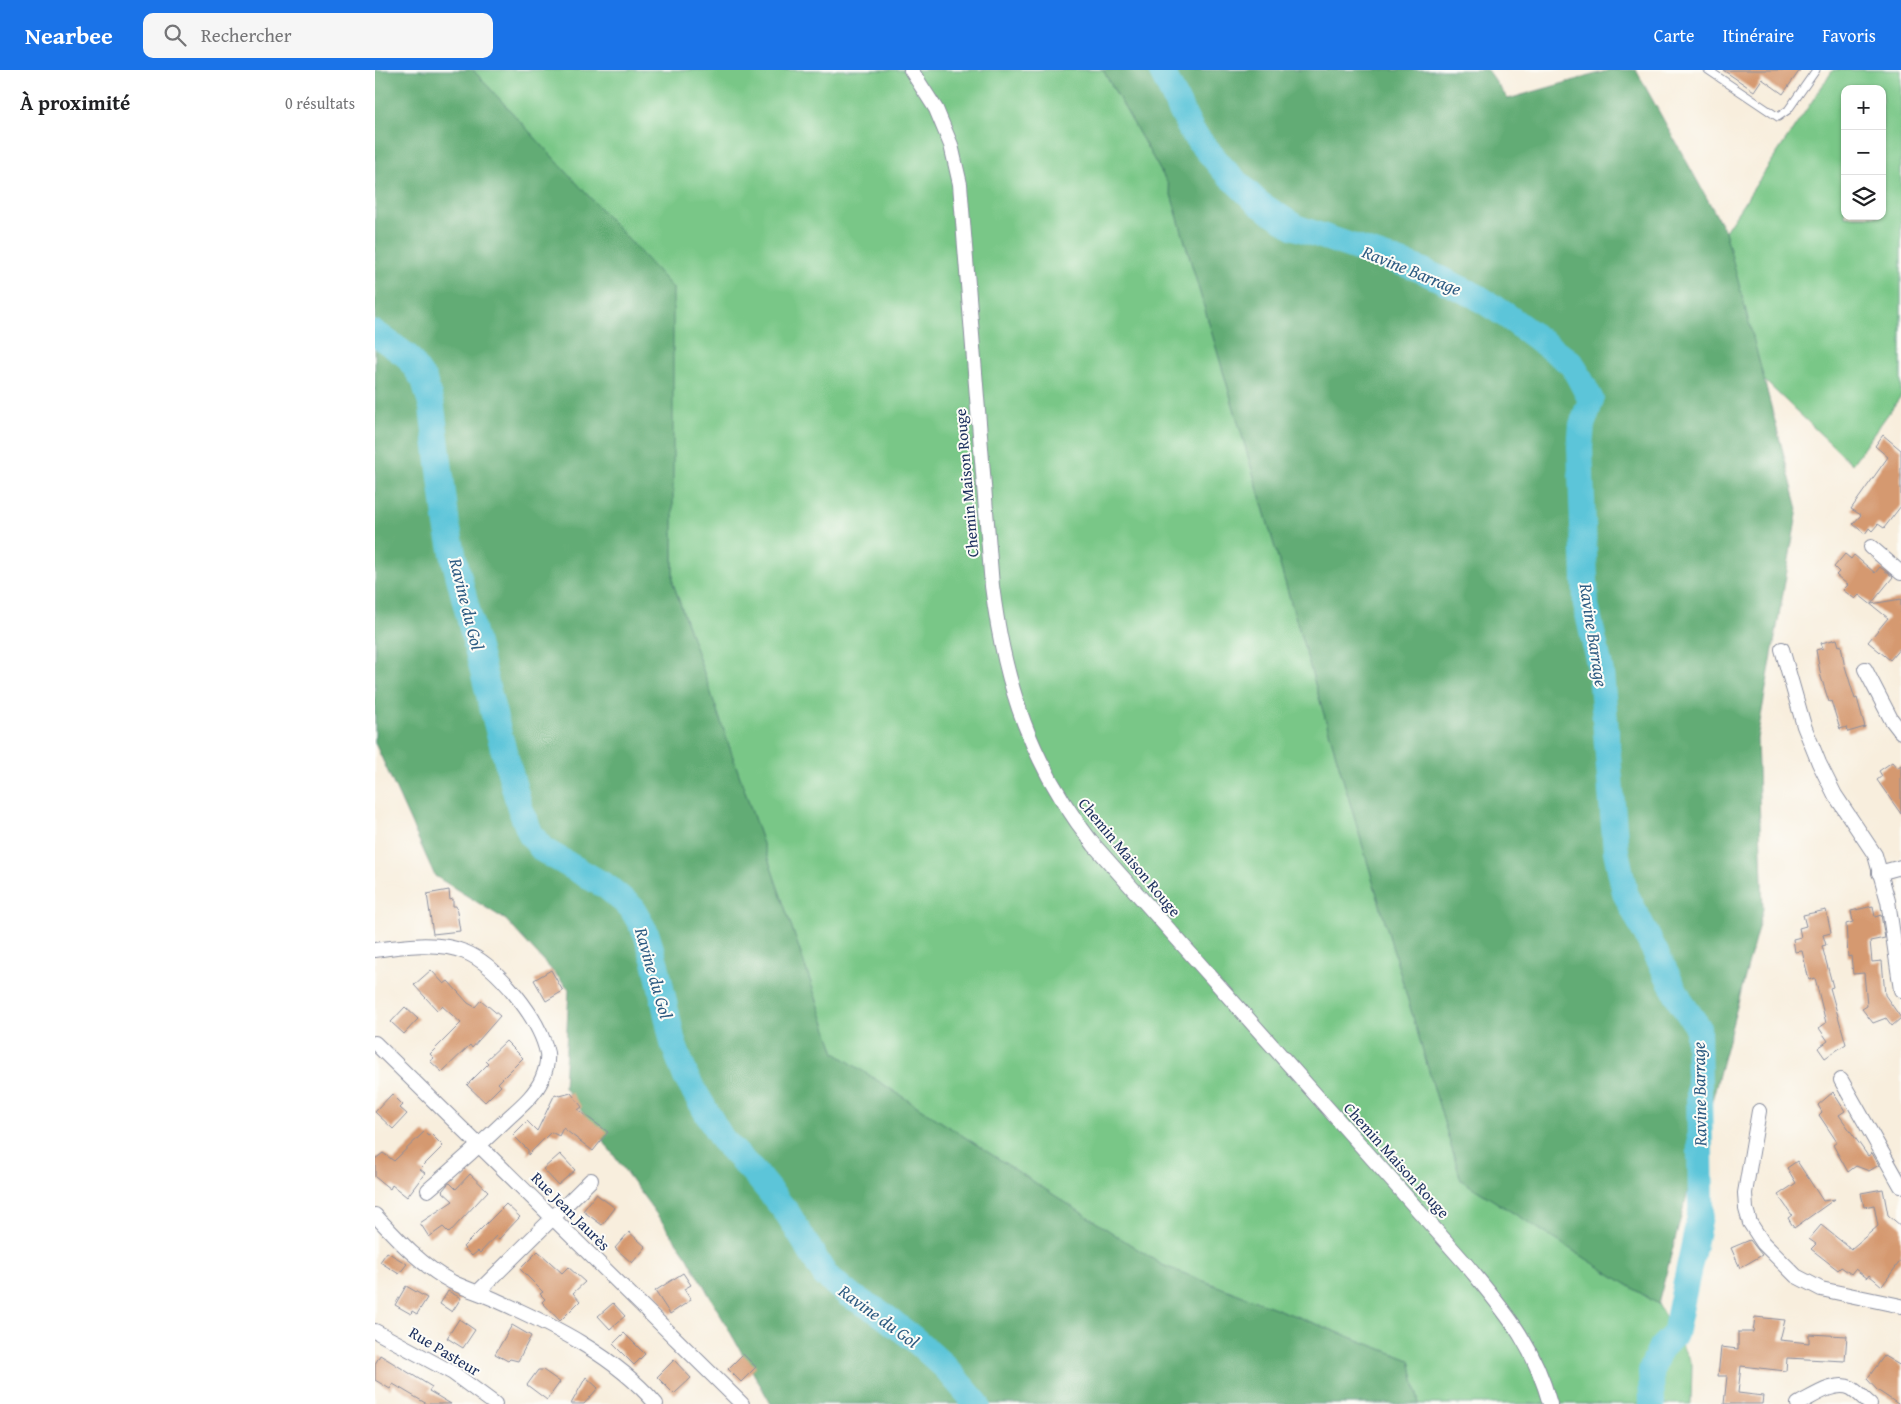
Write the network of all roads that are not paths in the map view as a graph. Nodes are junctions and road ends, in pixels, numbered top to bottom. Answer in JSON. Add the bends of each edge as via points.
{"nodes":[{"id":1,"x":911,"y":70,"type":"edge"},
{"id":2,"x":1708,"y":70,"type":"edge"},
{"id":3,"x":1816,"y":70,"type":"edge"},
{"id":4,"x":1871,"y":547,"type":"dead end"},
{"id":5,"x":1901,"y":573,"type":"edge"},
{"id":6,"x":1782,"y":650,"type":"dead end"},
{"id":7,"x":1865,"y":669,"type":"dead end"},
{"id":8,"x":1901,"y":732,"type":"edge"},
{"id":9,"x":1901,"y":866,"type":"edge"},
{"id":10,"x":1879,"y":873,"type":"junction"},
{"id":11,"x":375,"y":950,"type":"edge"},
{"id":12,"x":1901,"y":990,"type":"edge"},
{"id":13,"x":375,"y":1043,"type":"edge"},
{"id":14,"x":1841,"y":1080,"type":"dead end"},
{"id":15,"x":1759,"y":1111,"type":"dead end"},
{"id":16,"x":479,"y":1146,"type":"junction"},
{"id":17,"x":591,"y":1180,"type":"dead end"},
{"id":18,"x":1901,"y":1186,"type":"edge"},
{"id":19,"x":428,"y":1190,"type":"dead end"},
{"id":20,"x":375,"y":1215,"type":"edge"},
{"id":21,"x":553,"y":1218,"type":"junction"},
{"id":22,"x":478,"y":1292,"type":"junction"},
{"id":23,"x":1901,"y":1306,"type":"edge"},
{"id":24,"x":375,"y":1331,"type":"edge"},
{"id":25,"x":495,"y":1404,"type":"edge"},
{"id":26,"x":656,"y":1404,"type":"edge"},
{"id":27,"x":742,"y":1404,"type":"edge"},
{"id":28,"x":1550,"y":1404,"type":"edge"},
{"id":29,"x":1797,"y":1404,"type":"edge"},
{"id":30,"x":1870,"y":1404,"type":"edge"}],
"edges":[{"from":1,"to":28,"type":"street","name":"Chemin Maison Rouge","via":[[936,109],[951,145],[960,184],[991,577],[999,636],[1011,688],[1045,771],[1068,812],[1094,845],[1465,1263],[1508,1316],[1542,1374]]},
{"from":2,"to":3,"type":"lane","via":[[1778,117],[1788,110]]},
{"from":4,"to":5,"type":"street"},
{"from":6,"to":10,"type":"street","via":[[1804,726],[1819,763],[1835,795],[1875,855]]},
{"from":7,"to":8,"type":"street"},
{"from":9,"to":10,"type":"street"},
{"from":10,"to":12,"type":"street","via":[[1888,901]]},
{"from":11,"to":16,"type":"street","via":[[444,946],[465,951],[504,983],[527,1010],[540,1033],[547,1054],[542,1079],[532,1095]]},
{"from":13,"to":16,"type":"street","name":"Rue Jean Jaurès"},
{"from":14,"to":18,"type":"street"},
{"from":15,"to":23,"type":"street","via":[[1745,1193],[1750,1223],[1763,1243],[1796,1276],[1821,1289]]},
{"from":16,"to":19,"type":"street"},
{"from":16,"to":21,"type":"street","name":"Rue Jean Jaurès"},
{"from":17,"to":21,"type":"street"},
{"from":20,"to":22,"type":"street","via":[[429,1267],[452,1282]]},
{"from":21,"to":22,"type":"street"},
{"from":21,"to":27,"type":"street","name":"Rue Jean Jaurès"},
{"from":22,"to":26,"type":"street","via":[[528,1315],[600,1355]]},
{"from":24,"to":25,"type":"street","name":"Rue Pasteur","via":[[453,1373]]},
{"from":29,"to":30,"type":"street","via":[[1840,1386],[1850,1388]]}]}
